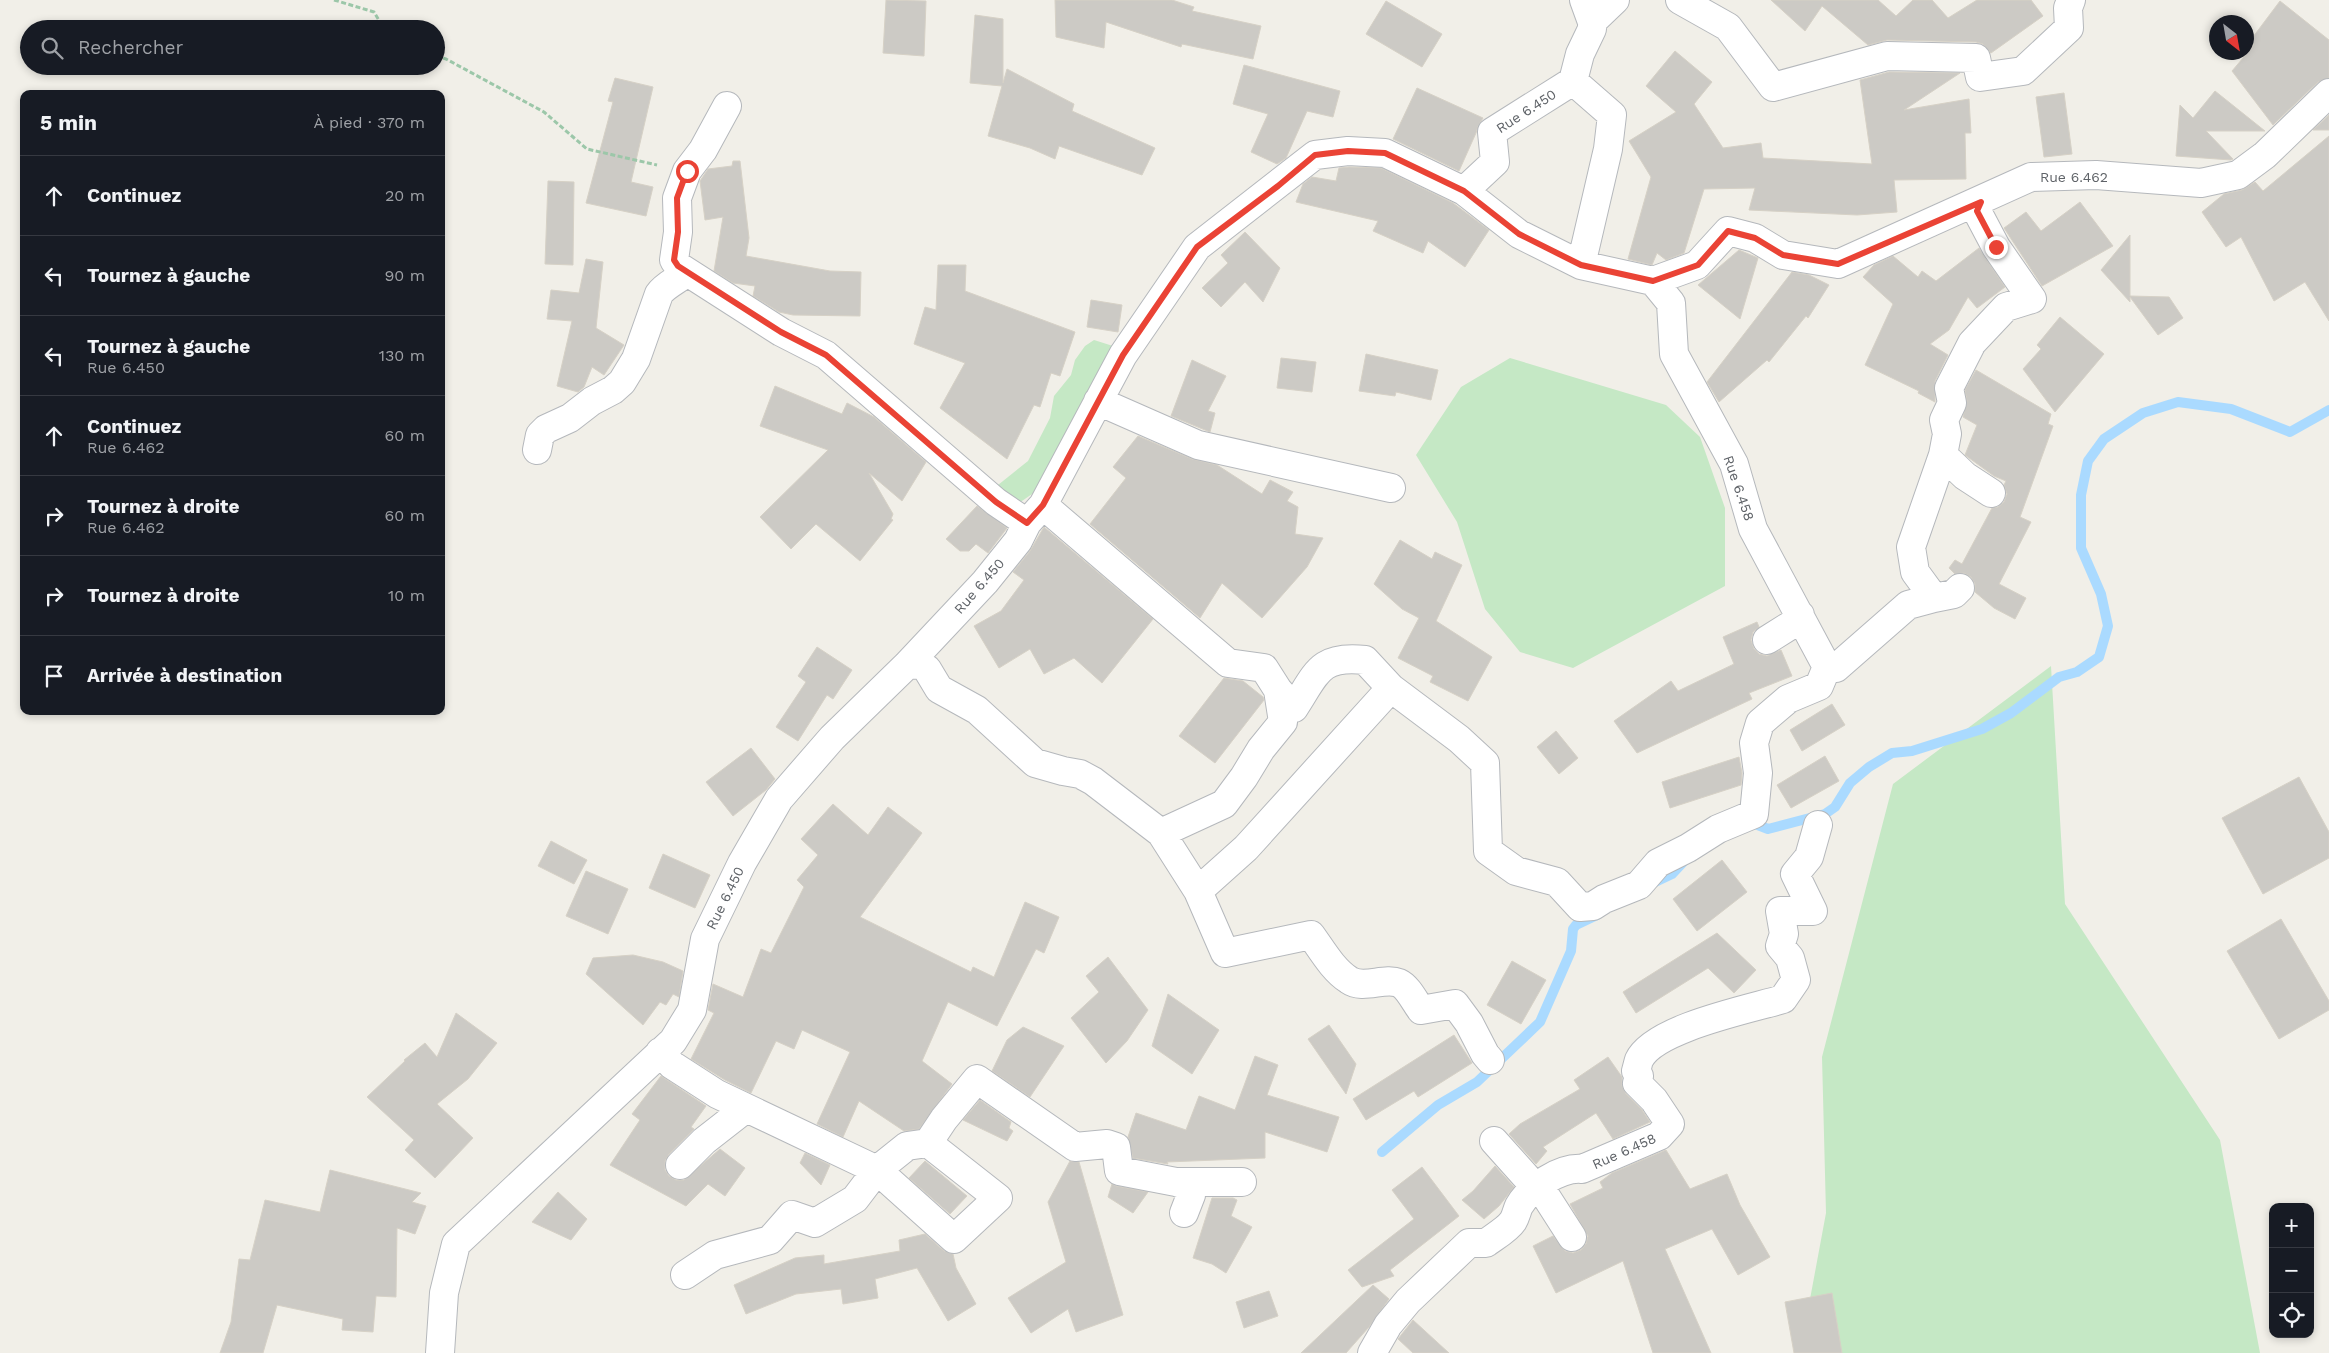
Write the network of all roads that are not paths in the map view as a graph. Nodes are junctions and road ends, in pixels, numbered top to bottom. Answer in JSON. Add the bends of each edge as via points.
{"nodes":[{"id":1,"x":1615,"y":0,"type":"edge"},
{"id":2,"x":1680,"y":0,"type":"edge"},
{"id":3,"x":2072,"y":0,"type":"edge"},
{"id":4,"x":1588,"y":11,"type":"edge"},
{"id":5,"x":1573,"y":81,"type":"junction"},
{"id":6,"x":2329,"y":93,"type":"edge"},
{"id":7,"x":727,"y":106,"type":"dead end"},
{"id":8,"x":1464,"y":191,"type":"junction"},
{"id":9,"x":1981,"y":202,"type":"junction"},
{"id":10,"x":1581,"y":265,"type":"junction"},
{"id":11,"x":687,"y":272,"type":"junction"},
{"id":12,"x":1653,"y":281,"type":"junction"},
{"id":13,"x":1098,"y":401,"type":"junction"},
{"id":14,"x":537,"y":450,"type":"dead end"},
{"id":15,"x":1944,"y":454,"type":"junction"},
{"id":16,"x":1391,"y":488,"type":"dead end"},
{"id":17,"x":1991,"y":493,"type":"dead end"},
{"id":18,"x":1035,"y":514,"type":"junction"},
{"id":19,"x":1960,"y":588,"type":"dead end"},
{"id":20,"x":1934,"y":598,"type":"junction"},
{"id":21,"x":1800,"y":615,"type":"junction"},
{"id":22,"x":1767,"y":640,"type":"dead end"},
{"id":23,"x":907,"y":665,"type":"junction"},
{"id":24,"x":1826,"y":667,"type":"junction"},
{"id":25,"x":1391,"y":688,"type":"junction"},
{"id":26,"x":1278,"y":690,"type":"junction"},
{"id":27,"x":1818,"y":826,"type":"dead end"},
{"id":28,"x":1162,"y":833,"type":"junction"},
{"id":29,"x":1198,"y":892,"type":"junction"},
{"id":30,"x":660,"y":1052,"type":"junction"},
{"id":31,"x":1490,"y":1060,"type":"dead end"},
{"id":32,"x":745,"y":1109,"type":"junction"},
{"id":33,"x":1494,"y":1141,"type":"dead end"},
{"id":34,"x":928,"y":1143,"type":"junction"},
{"id":35,"x":680,"y":1165,"type":"dead end"},
{"id":36,"x":877,"y":1170,"type":"junction"},
{"id":37,"x":1176,"y":1182,"type":"junction"},
{"id":38,"x":1242,"y":1182,"type":"dead end"},
{"id":39,"x":1536,"y":1188,"type":"junction"},
{"id":40,"x":1184,"y":1213,"type":"dead end"},
{"id":41,"x":1572,"y":1237,"type":"dead end"},
{"id":42,"x":685,"y":1275,"type":"dead end"},
{"id":43,"x":440,"y":1353,"type":"edge"},
{"id":44,"x":1372,"y":1353,"type":"edge"}],
"edges":[{"from":1,"to":4,"type":"street"},
{"from":2,"to":3,"type":"street","via":[[1728,27],[1773,87],[1887,56],[1976,58],[1980,77],[2024,71],[2069,28],[2068,8]]},
{"from":4,"to":5,"type":"street","via":[[1592,29],[1580,54]]},
{"from":5,"to":8,"type":"street","name":"Rue 6.450","via":[[1492,132],[1495,162]]},
{"from":5,"to":10,"type":"street","via":[[1612,115],[1608,149]]},
{"from":6,"to":9,"type":"street","name":"Rue 6.462","via":[[2265,155],[2238,174],[2200,183],[2096,175],[2031,177]]},
{"from":7,"to":11,"type":"street","via":[[703,150],[687,171],[677,198],[678,232],[674,260]]},
{"from":8,"to":10,"type":"street","via":[[1519,234]]},
{"from":8,"to":13,"type":"street","name":"Rue 6.450","via":[[1385,153],[1348,151],[1315,155],[1197,247],[1123,355]]},
{"from":9,"to":12,"type":"street","name":"Rue 6.462","via":[[1838,264],[1783,255],[1755,238],[1728,231],[1698,265]]},
{"from":9,"to":15,"type":"street","via":[[1977,211],[1983,225],[2032,299],[2006,307],[1972,343],[1949,388],[1952,403],[1944,420],[1947,434]]},
{"from":10,"to":12,"type":"street"},
{"from":11,"to":14,"type":"street","via":[[659,294],[636,359],[622,382],[570,418],[546,429],[540,435]]},
{"from":11,"to":18,"type":"street","via":[[781,332],[826,355],[989,496]]},
{"from":12,"to":21,"type":"street","name":"Rue 6.458","via":[[1671,304],[1674,354],[1734,464],[1753,529]]},
{"from":13,"to":16,"type":"street","via":[[1198,445]]},
{"from":13,"to":18,"type":"street","name":"Rue 6.450"},
{"from":15,"to":17,"type":"street","via":[[1965,476]]},
{"from":15,"to":20,"type":"street","via":[[1911,547],[1915,572]]},
{"from":18,"to":23,"type":"street","name":"Rue 6.450","via":[[985,582]]},
{"from":18,"to":26,"type":"street","via":[[1228,663],[1264,668]]},
{"from":19,"to":20,"type":"street","via":[[1954,594]]},
{"from":20,"to":24,"type":"street","via":[[1908,605],[1836,668]]},
{"from":21,"to":22,"type":"street","via":[[1791,625]]},
{"from":21,"to":24,"type":"street","name":"Rue 6.458"},
{"from":23,"to":28,"type":"street","via":[[919,664],[927,669],[939,689],[977,710],[1035,763],[1080,774],[1093,781]]},
{"from":23,"to":30,"type":"street","name":"Rue 6.450","via":[[832,738],[779,799],[742,863],[705,939],[692,1010],[673,1041]]},
{"from":24,"to":25,"type":"street","via":[[1819,686],[1788,699],[1760,723],[1754,743],[1758,772],[1754,814],[1718,829],[1658,863],[1639,885],[1593,906],[1580,907],[1557,882],[1516,872],[1488,851],[1485,764]]},
{"from":25,"to":26,"type":"street","via":[[1365,660],[1346,658],[1321,667],[1294,708]]},
{"from":25,"to":29,"type":"street","via":[[1246,848]]},
{"from":26,"to":28,"type":"street","via":[[1283,722],[1224,804]]},
{"from":27,"to":39,"type":"street","name":"Rue 6.458","via":[[1809,857],[1795,874],[1813,912],[1780,911],[1784,934],[1780,946],[1790,958],[1796,980],[1783,999],[1692,1025],[1654,1044],[1639,1059],[1637,1082],[1670,1124],[1659,1136],[1639,1146],[1582,1169],[1560,1173]]},
{"from":28,"to":29,"type":"street"},
{"from":29,"to":31,"type":"street","via":[[1225,953],[1311,936],[1349,980],[1371,984],[1398,983],[1422,1010],[1455,1004]]},
{"from":30,"to":32,"type":"street","via":[[672,1065]]},
{"from":30,"to":43,"type":"street","name":"Rue 6.450","via":[[456,1244],[444,1293]]},
{"from":32,"to":35,"type":"street","via":[[704,1141]]},
{"from":32,"to":36,"type":"street"},
{"from":33,"to":39,"type":"street"},
{"from":34,"to":36,"type":"street","via":[[907,1146]]},
{"from":34,"to":36,"type":"street","via":[[998,1198],[954,1239]]},
{"from":34,"to":37,"type":"street","via":[[977,1079],[1075,1147],[1107,1144],[1116,1147],[1119,1171]]},
{"from":36,"to":42,"type":"street","via":[[855,1199],[815,1223],[792,1215],[770,1240],[715,1254]]},
{"from":37,"to":38,"type":"street"},
{"from":37,"to":40,"type":"street","via":[[1188,1186],[1191,1195]]},
{"from":39,"to":41,"type":"street","via":[[1547,1198]]},
{"from":39,"to":44,"type":"street","name":"Rue 6.458","via":[[1520,1204],[1513,1222],[1486,1243],[1470,1243],[1408,1301],[1388,1325]]}]}
